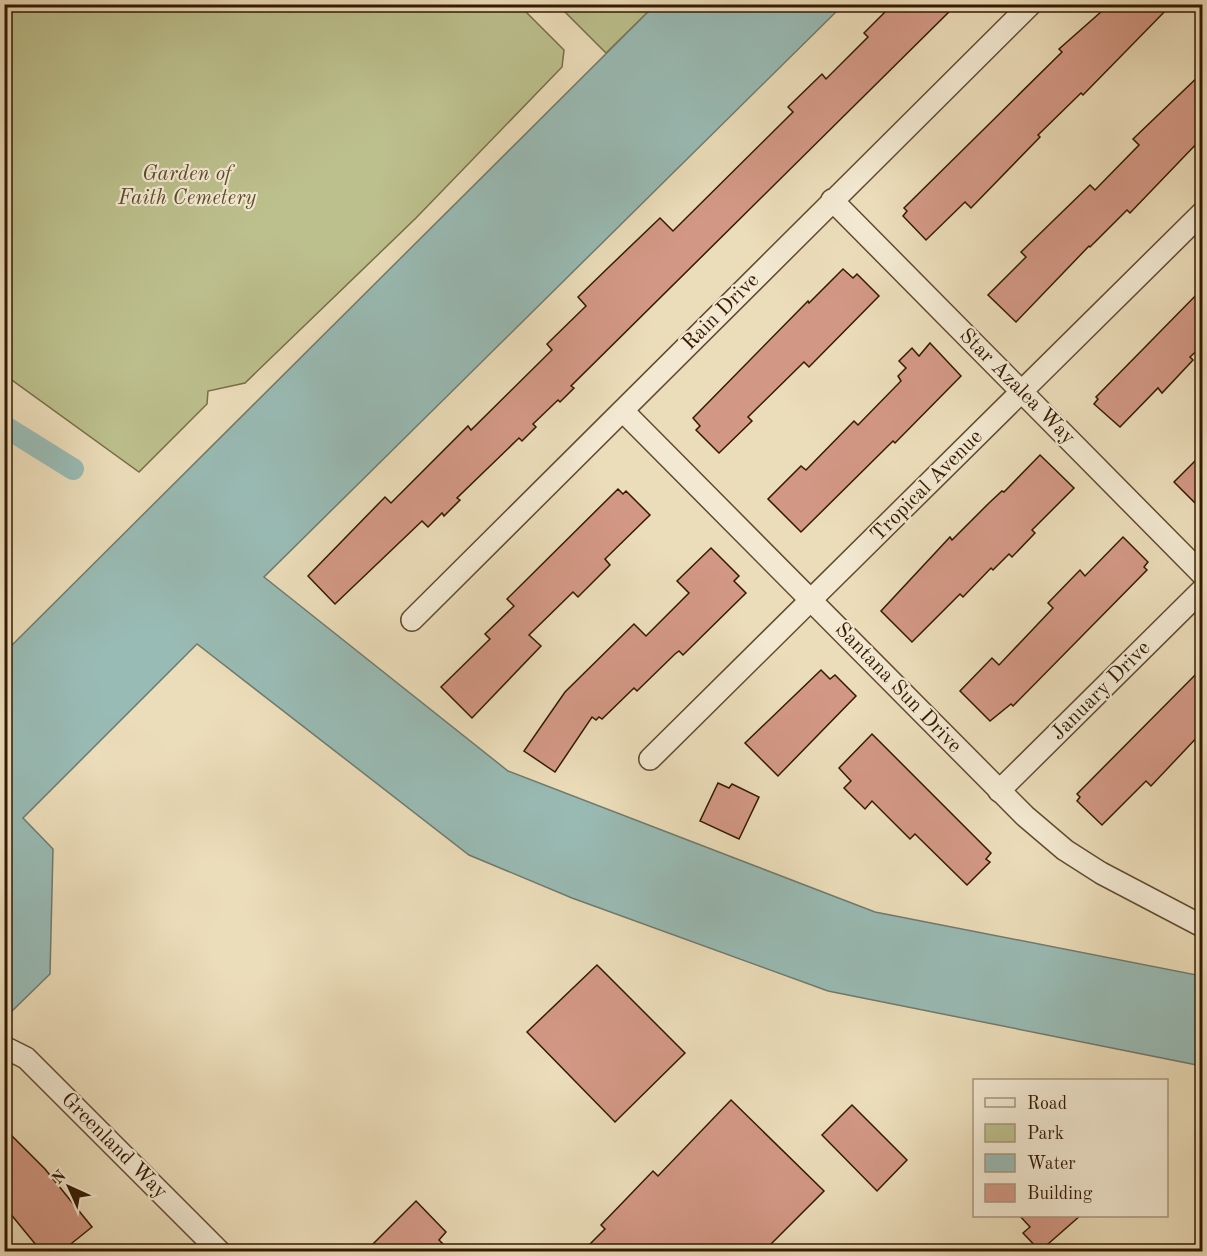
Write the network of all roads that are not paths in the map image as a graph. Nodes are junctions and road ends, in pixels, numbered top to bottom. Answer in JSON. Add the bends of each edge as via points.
{"nodes":[{"id":1,"x":1031,"y":4,"type":"edge"},
{"id":2,"x":832,"y":200,"type":"junction"},
{"id":3,"x":1203,"y":213,"type":"edge"},
{"id":4,"x":1022,"y":392,"type":"junction"},
{"id":5,"x":623,"y":411,"type":"junction"},
{"id":6,"x":1203,"y":574,"type":"edge"},
{"id":7,"x":1203,"y":590,"type":"edge"},
{"id":8,"x":812,"y":600,"type":"junction"},
{"id":9,"x":412,"y":620,"type":"dead end"},
{"id":10,"x":650,"y":759,"type":"dead end"},
{"id":11,"x":999,"y":791,"type":"junction"},
{"id":12,"x":1203,"y":926,"type":"edge"},
{"id":13,"x":4,"y":1047,"type":"edge"},
{"id":14,"x":220,"y":1251,"type":"edge"}],
"edges":[{"from":1,"to":2,"type":"street","name":"Rain Drive"},
{"from":2,"to":4,"type":"street","name":"Star Azalea Way"},
{"from":2,"to":5,"type":"street","name":"Rain Drive"},
{"from":3,"to":4,"type":"street","name":"Tropical Avenue"},
{"from":4,"to":6,"type":"street","name":"Star Azalea Way"},
{"from":4,"to":8,"type":"street","name":"Tropical Avenue"},
{"from":5,"to":8,"type":"street","name":"Santana Sun Drive"},
{"from":5,"to":9,"type":"street","name":"Rain Drive"},
{"from":7,"to":11,"type":"street","name":"January Drive"},
{"from":8,"to":10,"type":"street","name":"Tropical Avenue"},
{"from":8,"to":11,"type":"street","name":"Santana Sun Drive"},
{"from":11,"to":12,"type":"street","name":"Santana Sun Drive","via":[[1065,850]]},
{"from":13,"to":14,"type":"street","name":"Greenland Way","via":[[26,1058]]}]}
